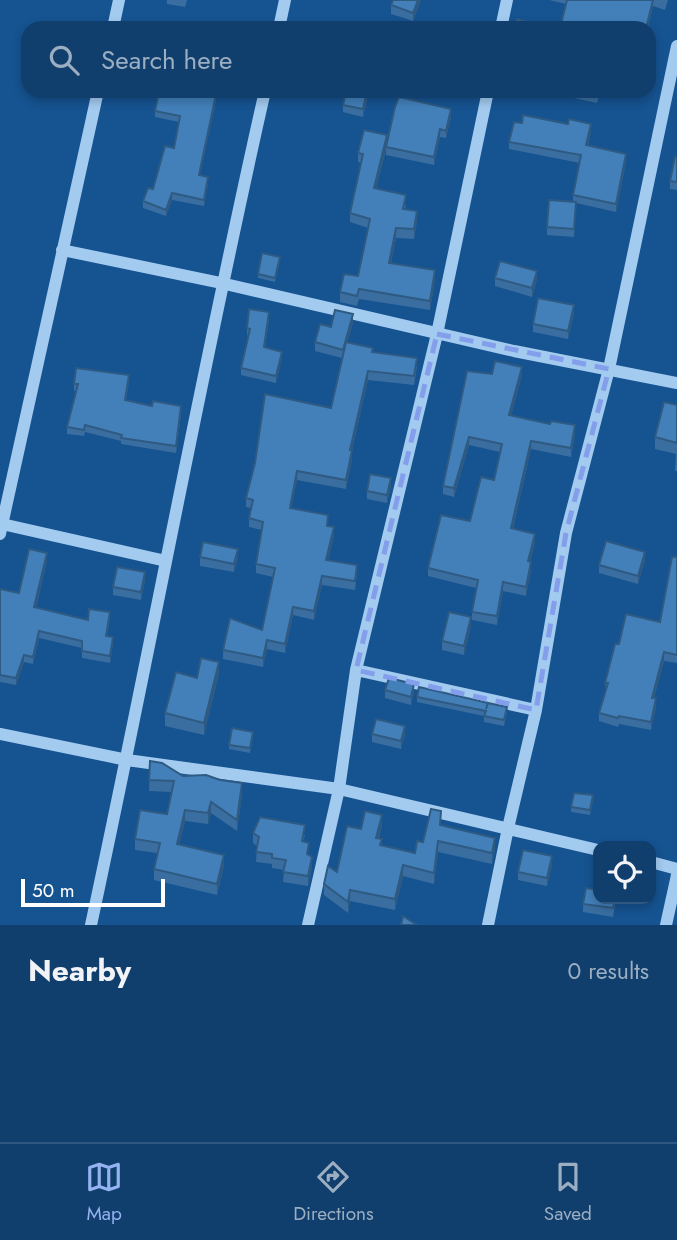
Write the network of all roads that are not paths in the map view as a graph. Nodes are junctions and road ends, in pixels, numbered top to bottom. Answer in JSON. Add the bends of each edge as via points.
{"nodes":[{"id":1,"x":120,"y":0,"type":"edge"},
{"id":2,"x":285,"y":0,"type":"edge"},
{"id":3,"x":507,"y":0,"type":"edge"},
{"id":4,"x":115,"y":21,"type":"edge"},
{"id":5,"x":280,"y":21,"type":"edge"},
{"id":6,"x":502,"y":21,"type":"edge"},
{"id":7,"x":677,"y":46,"type":"edge"},
{"id":8,"x":97,"y":98,"type":"edge"},
{"id":9,"x":263,"y":98,"type":"edge"},
{"id":10,"x":487,"y":98,"type":"edge"},
{"id":11,"x":62,"y":250,"type":"junction"},
{"id":12,"x":221,"y":283,"type":"junction"},
{"id":13,"x":437,"y":334,"type":"junction"},
{"id":14,"x":609,"y":369,"type":"junction"},
{"id":15,"x":677,"y":383,"type":"edge"},
{"id":16,"x":1,"y":529,"type":"edge"},
{"id":17,"x":166,"y":561,"type":"junction"},
{"id":18,"x":356,"y":670,"type":"junction"},
{"id":19,"x":536,"y":709,"type":"junction"},
{"id":20,"x":0,"y":734,"type":"edge"},
{"id":21,"x":127,"y":761,"type":"junction"},
{"id":22,"x":339,"y":789,"type":"junction"},
{"id":23,"x":508,"y":828,"type":"junction"},
{"id":24,"x":593,"y":849,"type":"edge"},
{"id":25,"x":656,"y":863,"type":"edge"},
{"id":26,"x":677,"y":869,"type":"edge"},
{"id":27,"x":677,"y":875,"type":"edge"},
{"id":28,"x":91,"y":925,"type":"edge"},
{"id":29,"x":309,"y":925,"type":"edge"},
{"id":30,"x":488,"y":925,"type":"edge"},
{"id":31,"x":666,"y":925,"type":"edge"}],
"edges":[{"from":1,"to":4,"type":"street"},
{"from":2,"to":5,"type":"street"},
{"from":3,"to":6,"type":"street"},
{"from":7,"to":14,"type":"street"},
{"from":8,"to":11,"type":"street"},
{"from":9,"to":12,"type":"street"},
{"from":10,"to":13,"type":"street"},
{"from":11,"to":12,"type":"street"},
{"from":11,"to":16,"type":"street"},
{"from":12,"to":13,"type":"street"},
{"from":12,"to":17,"type":"street"},
{"from":13,"to":14,"type":"street"},
{"from":13,"to":18,"type":"street"},
{"from":14,"to":15,"type":"street"},
{"from":14,"to":19,"type":"street","via":[[566,533]]},
{"from":16,"to":17,"type":"street"},
{"from":17,"to":21,"type":"street"},
{"from":18,"to":19,"type":"street"},
{"from":18,"to":22,"type":"street"},
{"from":19,"to":23,"type":"street"},
{"from":20,"to":21,"type":"street"},
{"from":21,"to":22,"type":"street"},
{"from":21,"to":28,"type":"street"},
{"from":22,"to":23,"type":"street"},
{"from":22,"to":29,"type":"street"},
{"from":23,"to":24,"type":"street"},
{"from":23,"to":30,"type":"street"},
{"from":25,"to":26,"type":"street"},
{"from":27,"to":31,"type":"street"}]}
